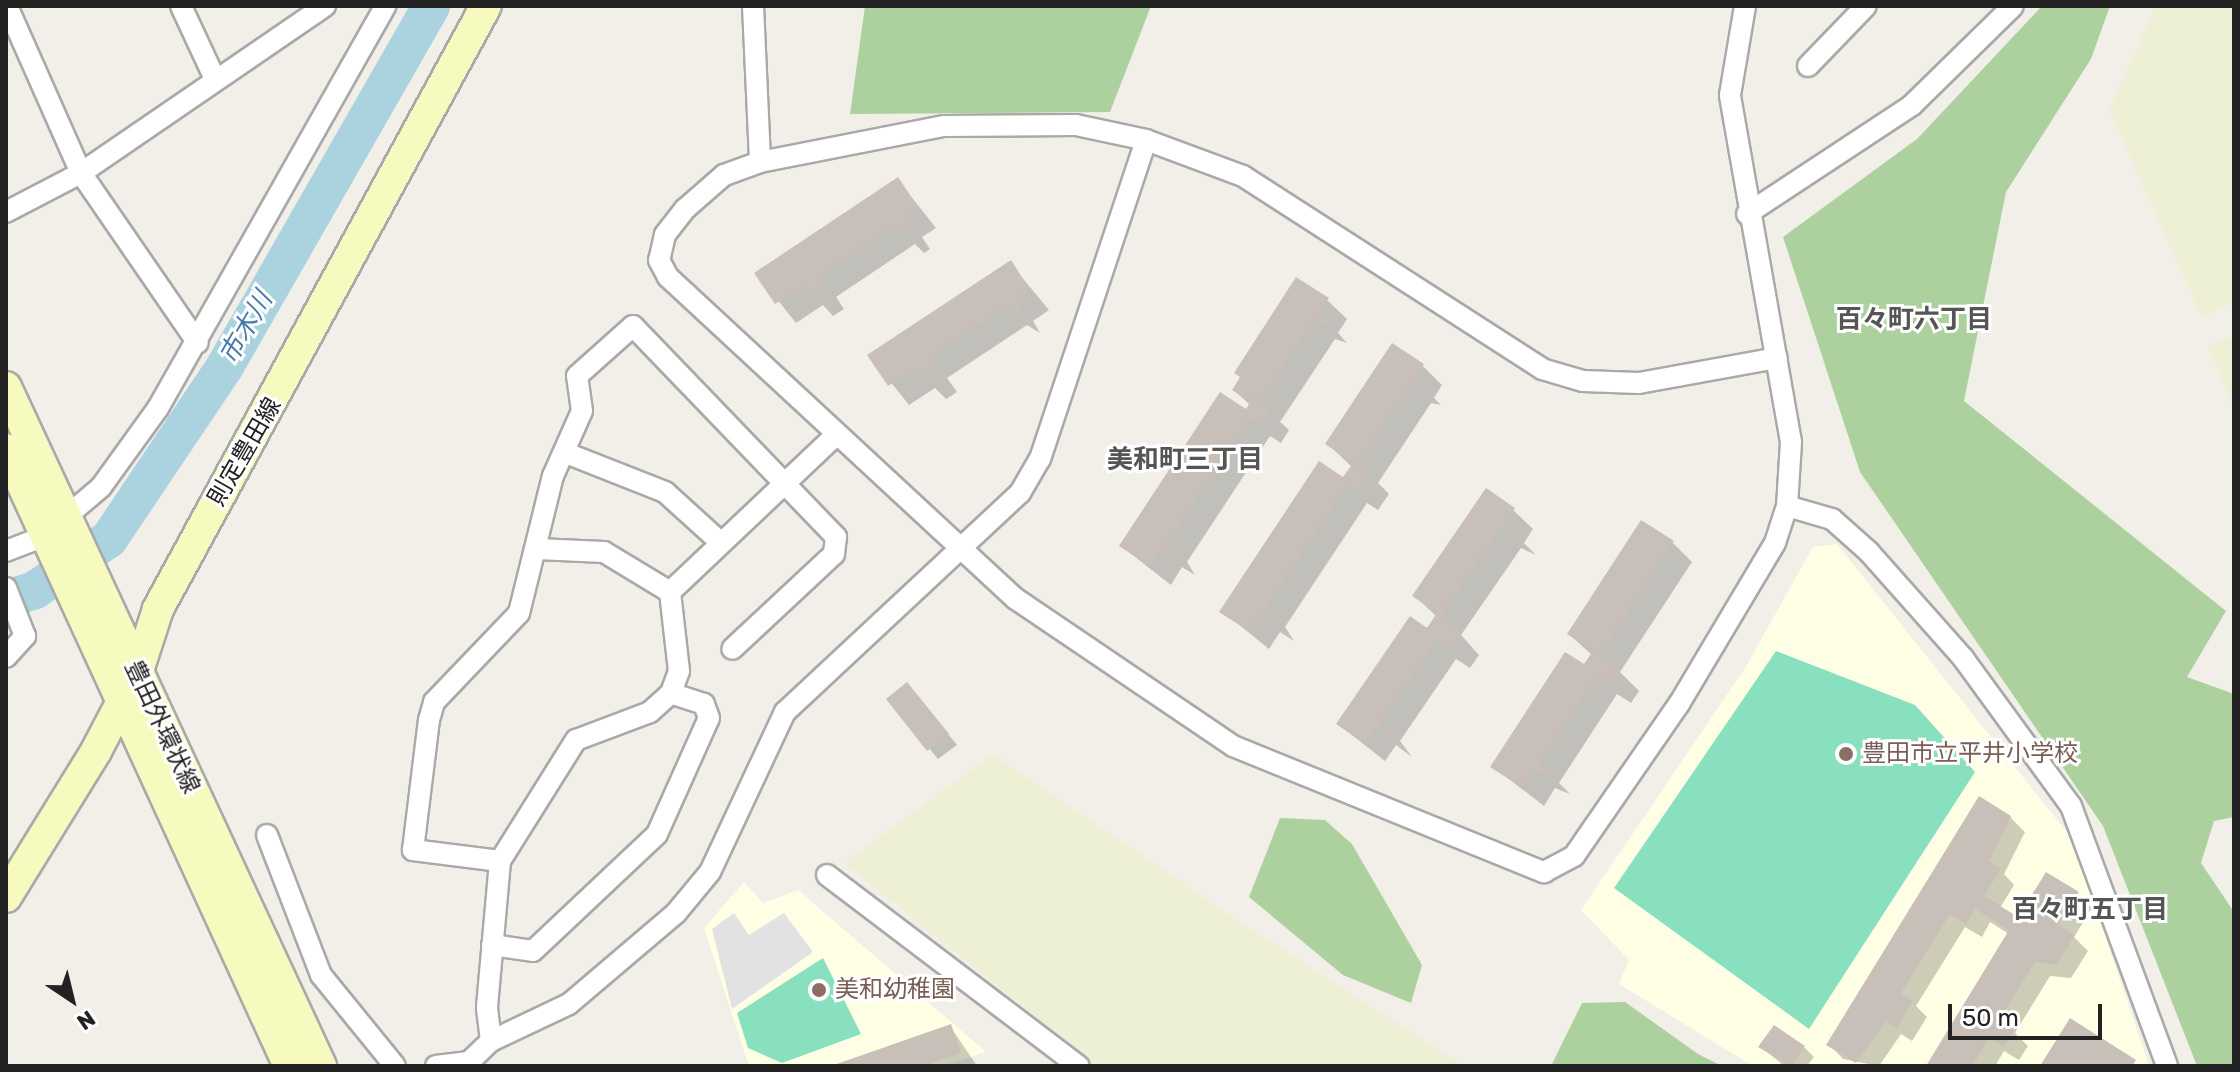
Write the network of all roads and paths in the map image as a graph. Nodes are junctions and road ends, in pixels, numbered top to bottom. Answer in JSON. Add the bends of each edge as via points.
{"nodes":[{"id":1,"x":7,"y":6,"type":"edge"},
{"id":2,"x":181,"y":6,"type":"edge"},
{"id":3,"x":325,"y":6,"type":"edge"},
{"id":4,"x":385,"y":6,"type":"edge"},
{"id":5,"x":753,"y":6,"type":"edge"},
{"id":6,"x":1745,"y":6,"type":"edge"},
{"id":7,"x":1866,"y":6,"type":"edge"},
{"id":8,"x":2013,"y":6,"type":"edge"},
{"id":9,"x":482,"y":7,"type":"edge"},
{"id":10,"x":1808,"y":66,"type":"dead end"},
{"id":11,"x":215,"y":79,"type":"junction"},
{"id":12,"x":1146,"y":140,"type":"junction"},
{"id":13,"x":760,"y":162,"type":"junction"},
{"id":14,"x":81,"y":173,"type":"junction"},
{"id":15,"x":6,"y":212,"type":"edge"},
{"id":16,"x":1747,"y":214,"type":"junction"},
{"id":17,"x":198,"y":343,"type":"junction"},
{"id":18,"x":1777,"y":358,"type":"junction"},
{"id":19,"x":6,"y":387,"type":"edge"},
{"id":20,"x":837,"y":434,"type":"junction"},
{"id":21,"x":6,"y":449,"type":"edge"},
{"id":22,"x":566,"y":453,"type":"junction"},
{"id":23,"x":788,"y":481,"type":"junction"},
{"id":24,"x":1787,"y":506,"type":"junction"},
{"id":25,"x":57,"y":534,"type":"junction"},
{"id":26,"x":718,"y":540,"type":"junction"},
{"id":27,"x":537,"y":549,"type":"junction"},
{"id":28,"x":961,"y":550,"type":"junction"},
{"id":29,"x":6,"y":551,"type":"edge"},
{"id":30,"x":6,"y":588,"type":"edge"},
{"id":31,"x":83,"y":590,"type":"junction"},
{"id":32,"x":670,"y":592,"type":"junction"},
{"id":33,"x":732,"y":649,"type":"dead end"},
{"id":34,"x":6,"y":657,"type":"edge"},
{"id":35,"x":138,"y":671,"type":"junction"},
{"id":36,"x":671,"y":693,"type":"junction"},
{"id":37,"x":121,"y":704,"type":"junction"},
{"id":38,"x":267,"y":835,"type":"dead end"},
{"id":39,"x":500,"y":861,"type":"junction"},
{"id":40,"x":827,"y":875,"type":"dead end"},
{"id":41,"x":6,"y":897,"type":"edge"},
{"id":42,"x":492,"y":945,"type":"junction"},
{"id":43,"x":491,"y":1041,"type":"junction"},
{"id":44,"x":469,"y":1064,"type":"edge"},
{"id":45,"x":289,"y":1066,"type":"edge"},
{"id":46,"x":321,"y":1066,"type":"edge"},
{"id":47,"x":395,"y":1066,"type":"edge"},
{"id":48,"x":436,"y":1066,"type":"edge"},
{"id":49,"x":1079,"y":1066,"type":"edge"},
{"id":50,"x":2167,"y":1066,"type":"edge"}],
"edges":[{"from":1,"to":14,"type":"street"},
{"from":2,"to":11,"type":"street"},
{"from":3,"to":11,"type":"street"},
{"from":4,"to":17,"type":"street"},
{"from":5,"to":13,"type":"street"},
{"from":6,"to":16,"type":"street","via":[[1730,95]]},
{"from":7,"to":10,"type":"street"},
{"from":8,"to":16,"type":"street","via":[[1912,105]]},
{"from":9,"to":35,"type":"street","name":"則定豊田線","via":[[158,609]]},
{"from":11,"to":14,"type":"street"},
{"from":12,"to":13,"type":"street","via":[[1053,123],[944,126]]},
{"from":12,"to":18,"type":"street","via":[[1281,197],[1542,369],[1583,381],[1639,383]]},
{"from":12,"to":28,"type":"street","via":[[1040,459],[1020,493]]},
{"from":13,"to":20,"type":"street","via":[[705,188],[665,235],[659,260]]},
{"from":14,"to":15,"type":"street"},
{"from":14,"to":17,"type":"street"},
{"from":16,"to":18,"type":"street"},
{"from":17,"to":25,"type":"street","via":[[101,487]]},
{"from":18,"to":24,"type":"street","via":[[1791,442]]},
{"from":19,"to":25,"type":"street","name":"豊田外環状線"},
{"from":20,"to":23,"type":"street"},
{"from":20,"to":28,"type":"street"},
{"from":21,"to":25,"type":"street","name":"豊田外環状線"},
{"from":22,"to":23,"type":"street","via":[[582,411],[577,376],[633,326]]},
{"from":22,"to":26,"type":"street","via":[[665,492]]},
{"from":22,"to":27,"type":"street","via":[[553,476]]},
{"from":23,"to":26,"type":"street"},
{"from":23,"to":33,"type":"street","via":[[832,527],[834,554]]},
{"from":24,"to":28,"type":"street","via":[[1775,543],[1679,704],[1574,856],[1544,872],[1233,746],[1016,599]]},
{"from":24,"to":50,"type":"street","via":[[1832,519],[1869,552],[1963,658],[2071,806]]},
{"from":25,"to":29,"type":"street"},
{"from":25,"to":31,"type":"street","name":"豊田外環状線"},
{"from":26,"to":32,"type":"street"},
{"from":27,"to":32,"type":"street","via":[[604,552]]},
{"from":27,"to":39,"type":"street","via":[[519,613],[434,702],[411,842],[413,850]]},
{"from":28,"to":43,"type":"street","via":[[785,712],[710,872],[676,913],[569,1004]]},
{"from":30,"to":34,"type":"street","via":[[25,636]]},
{"from":31,"to":35,"type":"street","name":"豊田外環状線"},
{"from":31,"to":37,"type":"street","name":"豊田外環状線"},
{"from":32,"to":36,"type":"street","via":[[679,671]]},
{"from":35,"to":37,"type":"street","name":"則定豊田線"},
{"from":35,"to":46,"type":"street","name":"豊田外環状線"},
{"from":36,"to":39,"type":"street","via":[[650,712],[576,740]]},
{"from":36,"to":42,"type":"street","via":[[704,704],[709,718],[657,834],[533,951]]},
{"from":37,"to":41,"type":"street","name":"則定豊田線"},
{"from":37,"to":45,"type":"street","name":"豊田外環状線"},
{"from":38,"to":47,"type":"street","via":[[321,975]]},
{"from":39,"to":42,"type":"street"},
{"from":40,"to":49,"type":"street"},
{"from":42,"to":43,"type":"street"},
{"from":43,"to":44,"type":"street"},
{"from":44,"to":48,"type":"street"}]}
